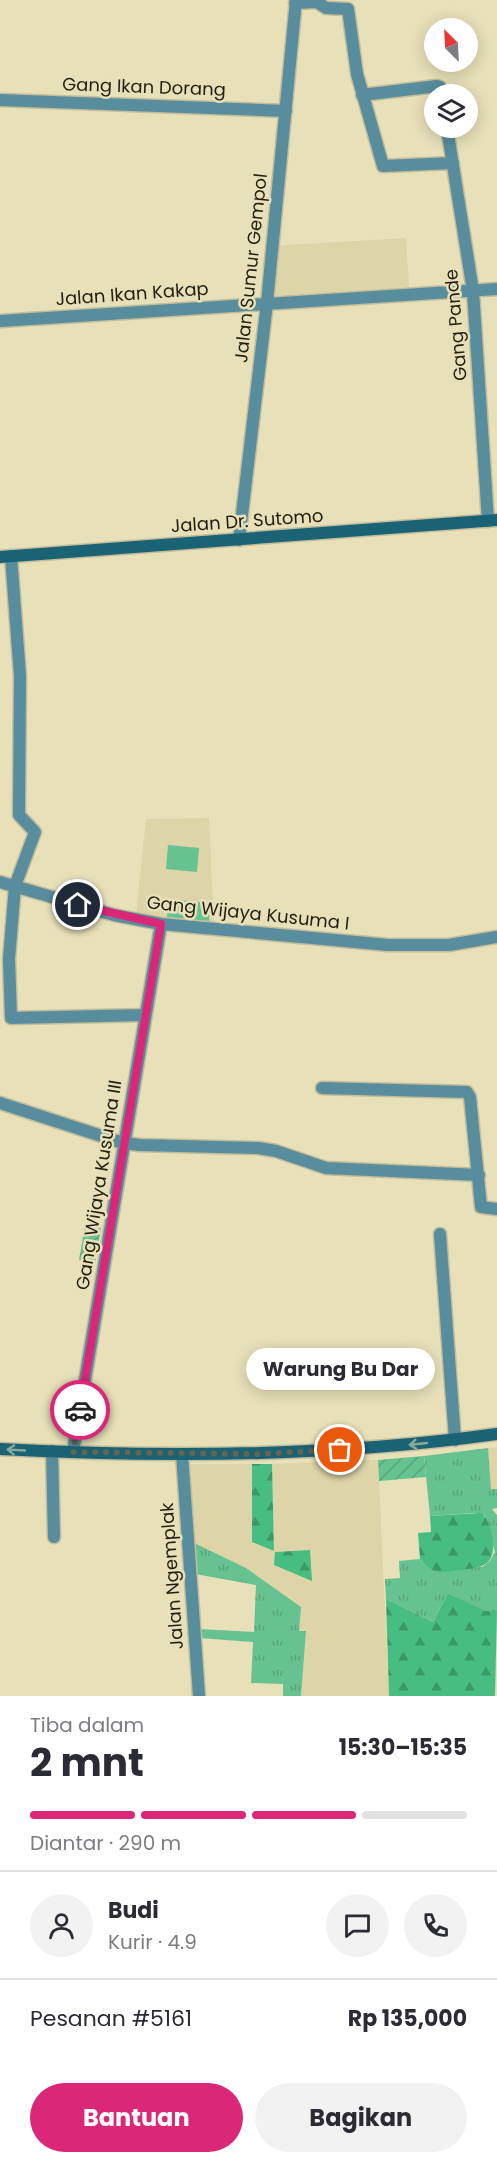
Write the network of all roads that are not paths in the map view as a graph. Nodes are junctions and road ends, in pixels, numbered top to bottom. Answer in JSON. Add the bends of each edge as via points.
{"nodes":[{"id":1,"x":295,"y":1,"type":"edge"},
{"id":2,"x":424,"y":87,"type":"edge"},
{"id":3,"x":362,"y":94,"type":"junction"},
{"id":4,"x":0,"y":100,"type":"edge"},
{"id":5,"x":286,"y":111,"type":"junction"},
{"id":6,"x":449,"y":138,"type":"edge"},
{"id":7,"x":453,"y":163,"type":"junction"},
{"id":8,"x":497,"y":289,"type":"edge"},
{"id":9,"x":473,"y":291,"type":"junction"},
{"id":10,"x":267,"y":303,"type":"junction"},
{"id":11,"x":0,"y":321,"type":"edge"},
{"id":12,"x":493,"y":520,"type":"edge"},
{"id":13,"x":239,"y":540,"type":"junction"},
{"id":14,"x":6,"y":557,"type":"edge"},
{"id":15,"x":0,"y":882,"type":"edge"},
{"id":16,"x":15,"y":886,"type":"junction"},
{"id":17,"x":161,"y":924,"type":"junction"},
{"id":18,"x":497,"y":938,"type":"edge"},
{"id":19,"x":145,"y":1015,"type":"junction"},
{"id":20,"x":322,"y":1088,"type":"dead end"},
{"id":21,"x":0,"y":1103,"type":"edge"},
{"id":22,"x":123,"y":1143,"type":"junction"},
{"id":23,"x":479,"y":1175,"type":"junction"},
{"id":24,"x":497,"y":1209,"type":"edge"},
{"id":25,"x":440,"y":1234,"type":"dead end"},
{"id":26,"x":497,"y":1434,"type":"edge"},
{"id":27,"x":454,"y":1440,"type":"junction"},
{"id":28,"x":0,"y":1449,"type":"edge"},
{"id":29,"x":52,"y":1451,"type":"junction"},
{"id":30,"x":73,"y":1452,"type":"junction"},
{"id":31,"x":182,"y":1454,"type":"junction"},
{"id":32,"x":54,"y":1537,"type":"dead end"},
{"id":33,"x":199,"y":1696,"type":"edge"}],
"edges":[{"from":1,"to":3,"type":"street","via":[[348,9]]},
{"from":1,"to":5,"type":"street","name":"Jalan Sumur Gempol"},
{"from":2,"to":3,"type":"street"},
{"from":3,"to":7,"type":"street","via":[[383,166]]},
{"from":4,"to":5,"type":"street","name":"Gang Ikan Dorang"},
{"from":5,"to":10,"type":"street","name":"Jalan Sumur Gempol"},
{"from":6,"to":7,"type":"street","name":"Gang Pande"},
{"from":7,"to":9,"type":"street","name":"Gang Pande"},
{"from":8,"to":9,"type":"street","name":"Jalan Ikan Kakap"},
{"from":9,"to":10,"type":"street","name":"Jalan Ikan Kakap"},
{"from":9,"to":12,"type":"street","name":"Gang Pande"},
{"from":10,"to":11,"type":"street","name":"Jalan Ikan Kakap"},
{"from":10,"to":13,"type":"street","name":"Jalan Sumur Gempol"},
{"from":12,"to":13,"type":"main road","name":"Jalan Dr. Sutomo"},
{"from":13,"to":14,"type":"main road","name":"Jalan Dr. Sutomo"},
{"from":14,"to":16,"type":"street","via":[[21,676],[19,816],[35,832]]},
{"from":15,"to":16,"type":"street","name":"Gang Wijaya Kusuma I"},
{"from":16,"to":17,"type":"street","name":"Gang Wijaya Kusuma I","via":[[114,915]]},
{"from":16,"to":19,"type":"street","via":[[9,959],[11,1019]]},
{"from":17,"to":18,"type":"street","name":"Gang Wijaya Kusuma I","via":[[388,945],[457,944]]},
{"from":17,"to":19,"type":"street","name":"Gang Wijaya Kusuma III"},
{"from":19,"to":22,"type":"street","name":"Gang Wijaya Kusuma III"},
{"from":20,"to":23,"type":"street","via":[[467,1092]]},
{"from":21,"to":22,"type":"street"},
{"from":22,"to":23,"type":"street","via":[[258,1148],[326,1168]]},
{"from":22,"to":30,"type":"street","name":"Gang Wijaya Kusuma III"},
{"from":23,"to":24,"type":"street","via":[[481,1207]]},
{"from":25,"to":27,"type":"street"},
{"from":26,"to":27,"type":"main road"},
{"from":27,"to":31,"type":"main road","one_way":true,"via":[[325,1451]]},
{"from":29,"to":28,"type":"main road","one_way":true},
{"from":29,"to":30,"type":"main road"},
{"from":29,"to":32,"type":"street"},
{"from":30,"to":31,"type":"main road"},
{"from":31,"to":33,"type":"street","name":"Jalan Ngemplak"}]}
